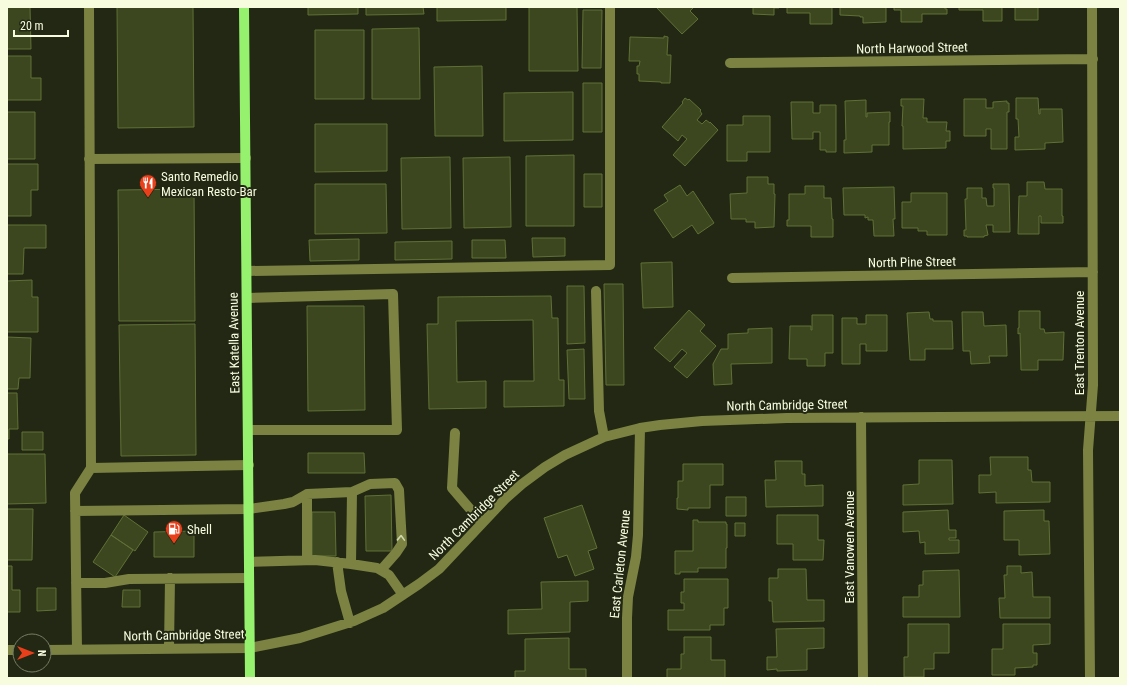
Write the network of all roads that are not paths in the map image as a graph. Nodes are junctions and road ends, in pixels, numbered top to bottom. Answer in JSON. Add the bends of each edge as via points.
{"nodes":[{"id":1,"x":89,"y":7,"type":"edge"},
{"id":2,"x":244,"y":7,"type":"edge"},
{"id":3,"x":610,"y":7,"type":"edge"},
{"id":4,"x":1092,"y":7,"type":"edge"},
{"id":5,"x":1093,"y":59,"type":"junction"},
{"id":6,"x":730,"y":63,"type":"dead end"},
{"id":7,"x":246,"y":158,"type":"junction"},
{"id":8,"x":90,"y":159,"type":"junction"},
{"id":9,"x":247,"y":271,"type":"junction"},
{"id":10,"x":1093,"y":272,"type":"junction"},
{"id":11,"x":732,"y":278,"type":"dead end"},
{"id":12,"x":596,"y":291,"type":"dead end"},
{"id":13,"x":247,"y":298,"type":"junction"},
{"id":14,"x":1091,"y":416,"type":"junction"},
{"id":15,"x":1120,"y":416,"type":"edge"},
{"id":16,"x":861,"y":417,"type":"junction"},
{"id":17,"x":640,"y":428,"type":"junction"},
{"id":18,"x":248,"y":430,"type":"junction"},
{"id":19,"x":455,"y":433,"type":"dead end"},
{"id":20,"x":604,"y":437,"type":"junction"},
{"id":21,"x":249,"y":465,"type":"junction"},
{"id":22,"x":91,"y":468,"type":"junction"},
{"id":23,"x":352,"y":492,"type":"junction"},
{"id":24,"x":306,"y":494,"type":"junction"},
{"id":25,"x":249,"y":509,"type":"junction"},
{"id":26,"x":75,"y":511,"type":"junction"},
{"id":27,"x":482,"y":523,"type":"junction"},
{"id":28,"x":307,"y":560,"type":"junction"},
{"id":29,"x":249,"y":562,"type":"junction"},
{"id":30,"x":337,"y":562,"type":"junction"},
{"id":31,"x":351,"y":564,"type":"junction"},
{"id":32,"x":381,"y":570,"type":"junction"},
{"id":33,"x":170,"y":578,"type":"junction"},
{"id":34,"x":250,"y":578,"type":"junction"},
{"id":35,"x":76,"y":583,"type":"junction"},
{"id":36,"x":403,"y":595,"type":"junction"},
{"id":37,"x":350,"y":623,"type":"junction"},
{"id":38,"x":169,"y":648,"type":"junction"},
{"id":39,"x":250,"y":648,"type":"junction"},
{"id":40,"x":52,"y":650,"type":"edge"},
{"id":41,"x":77,"y":650,"type":"junction"},
{"id":42,"x":250,"y":678,"type":"edge"},
{"id":43,"x":627,"y":678,"type":"edge"},
{"id":44,"x":863,"y":678,"type":"edge"},
{"id":45,"x":1090,"y":678,"type":"edge"}],
"edges":[{"from":1,"to":8,"type":"street"},
{"from":2,"to":7,"type":"main road","name":"East Katella Avenue"},
{"from":3,"to":9,"type":"street","via":[[610,265]]},
{"from":4,"to":5,"type":"street","name":"East Trenton Avenue"},
{"from":5,"to":6,"type":"street","name":"North Harwood Street"},
{"from":5,"to":10,"type":"street","name":"East Trenton Avenue"},
{"from":7,"to":8,"type":"street"},
{"from":7,"to":9,"type":"main road","name":"East Katella Avenue"},
{"from":8,"to":22,"type":"street"},
{"from":9,"to":13,"type":"main road","name":"East Katella Avenue"},
{"from":10,"to":11,"type":"street","name":"North Pine Street"},
{"from":10,"to":14,"type":"street","name":"East Trenton Avenue"},
{"from":12,"to":20,"type":"street","via":[[599,411]]},
{"from":13,"to":18,"type":"main road","name":"East Katella Avenue"},
{"from":13,"to":18,"type":"street","via":[[393,294],[397,430]]},
{"from":14,"to":15,"type":"street","name":"North Cambridge Street"},
{"from":14,"to":16,"type":"street","name":"North Cambridge Street"},
{"from":14,"to":45,"type":"street","name":"East Trenton Avenue","via":[[1088,450]]},
{"from":16,"to":17,"type":"street","name":"North Cambridge Street","via":[[730,419]]},
{"from":16,"to":44,"type":"street","name":"East Vanowen Avenue"},
{"from":17,"to":20,"type":"street","name":"North Cambridge Street"},
{"from":17,"to":43,"type":"street","name":"East Carleton Avenue","via":[[638,535],[628,597]]},
{"from":18,"to":21,"type":"main road","name":"East Katella Avenue"},
{"from":19,"to":27,"type":"street","via":[[452,488]]},
{"from":20,"to":27,"type":"street","name":"North Cambridge Street","via":[[545,467],[505,499]]},
{"from":21,"to":22,"type":"street"},
{"from":21,"to":25,"type":"main road","name":"East Katella Avenue"},
{"from":22,"to":26,"type":"street","via":[[75,493]]},
{"from":23,"to":24,"type":"street"},
{"from":23,"to":31,"type":"street"},
{"from":32,"to":23,"type":"street","one_way":true,"via":[[402,544],[399,490],[396,483],[370,484]]},
{"from":24,"to":25,"type":"street","via":[[293,502]]},
{"from":24,"to":28,"type":"street"},
{"from":25,"to":26,"type":"street"},
{"from":25,"to":29,"type":"main road","name":"East Katella Avenue"},
{"from":26,"to":35,"type":"street"},
{"from":27,"to":36,"type":"street","name":"North Cambridge Street","via":[[439,568]]},
{"from":28,"to":29,"type":"street"},
{"from":28,"to":30,"type":"street"},
{"from":29,"to":34,"type":"main road","name":"East Katella Avenue"},
{"from":30,"to":31,"type":"street"},
{"from":30,"to":37,"type":"street","via":[[341,591]]},
{"from":31,"to":32,"type":"street"},
{"from":32,"to":36,"type":"street","via":[[389,575]]},
{"from":33,"to":34,"type":"street"},
{"from":33,"to":35,"type":"street","via":[[129,579],[105,584]]},
{"from":33,"to":38,"type":"street"},
{"from":34,"to":39,"type":"main road","name":"East Katella Avenue"},
{"from":35,"to":41,"type":"street"},
{"from":36,"to":37,"type":"street","name":"North Cambridge Street","via":[[383,608]]},
{"from":37,"to":39,"type":"street","name":"North Cambridge Street","via":[[300,638]]},
{"from":38,"to":39,"type":"street","name":"North Cambridge Street"},
{"from":38,"to":41,"type":"street","name":"North Cambridge Street"},
{"from":39,"to":42,"type":"main road","name":"East Katella Avenue"},
{"from":40,"to":41,"type":"street","name":"North Cambridge Street"}]}
